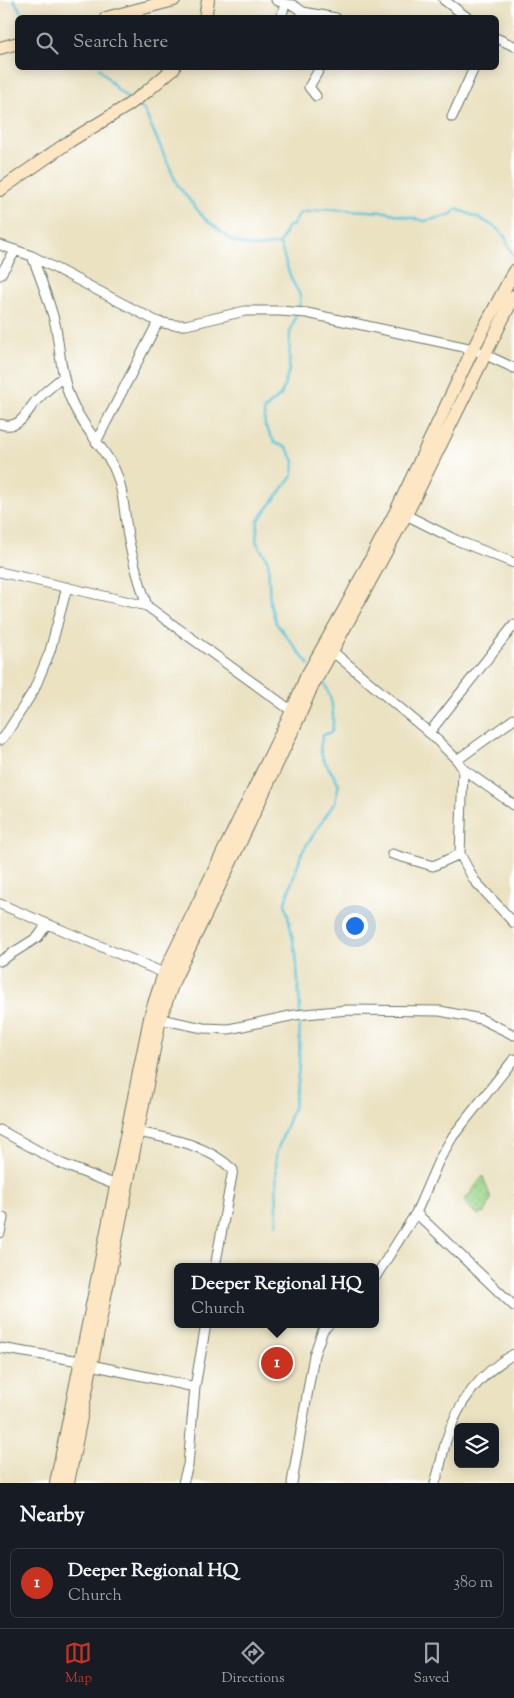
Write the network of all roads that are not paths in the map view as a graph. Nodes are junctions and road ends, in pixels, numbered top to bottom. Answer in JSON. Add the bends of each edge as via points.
{"nodes":[{"id":1,"x":174,"y":0,"type":"edge"},
{"id":2,"x":208,"y":0,"type":"edge"},
{"id":3,"x":276,"y":0,"type":"edge"},
{"id":4,"x":444,"y":0,"type":"edge"},
{"id":5,"x":285,"y":4,"type":"junction"},
{"id":6,"x":117,"y":15,"type":"edge"},
{"id":7,"x":206,"y":15,"type":"edge"},
{"id":8,"x":282,"y":15,"type":"edge"},
{"id":9,"x":320,"y":15,"type":"edge"},
{"id":10,"x":464,"y":15,"type":"edge"},
{"id":11,"x":499,"y":39,"type":"edge"},
{"id":12,"x":15,"y":43,"type":"edge"},
{"id":13,"x":514,"y":46,"type":"edge"},
{"id":14,"x":0,"y":48,"type":"edge"},
{"id":15,"x":172,"y":70,"type":"edge"},
{"id":16,"x":319,"y":70,"type":"edge"},
{"id":17,"x":473,"y":70,"type":"edge"},
{"id":18,"x":316,"y":96,"type":"dead end"},
{"id":19,"x":452,"y":117,"type":"dead end"},
{"id":20,"x":0,"y":190,"type":"edge"},
{"id":21,"x":0,"y":245,"type":"edge"},
{"id":22,"x":16,"y":250,"type":"junction"},
{"id":23,"x":32,"y":256,"type":"junction"},
{"id":24,"x":0,"y":275,"type":"edge"},
{"id":25,"x":512,"y":275,"type":"edge"},
{"id":26,"x":514,"y":296,"type":"edge"},
{"id":27,"x":158,"y":322,"type":"junction"},
{"id":28,"x":473,"y":349,"type":"junction"},
{"id":29,"x":486,"y":355,"type":"junction"},
{"id":30,"x":514,"y":368,"type":"edge"},
{"id":31,"x":63,"y":378,"type":"junction"},
{"id":32,"x":0,"y":424,"type":"edge"},
{"id":33,"x":96,"y":442,"type":"junction"},
{"id":34,"x":406,"y":516,"type":"junction"},
{"id":35,"x":514,"y":562,"type":"edge"},
{"id":36,"x":0,"y":572,"type":"edge"},
{"id":37,"x":67,"y":587,"type":"junction"},
{"id":38,"x":147,"y":606,"type":"junction"},
{"id":39,"x":348,"y":612,"type":"junction"},
{"id":40,"x":514,"y":625,"type":"edge"},
{"id":41,"x":332,"y":651,"type":"junction"},
{"id":42,"x":322,"y":660,"type":"junction"},
{"id":43,"x":309,"y":681,"type":"junction"},
{"id":44,"x":292,"y":711,"type":"junction"},
{"id":45,"x":514,"y":719,"type":"edge"},
{"id":46,"x":429,"y":733,"type":"junction"},
{"id":47,"x":0,"y":740,"type":"edge"},
{"id":48,"x":457,"y":760,"type":"junction"},
{"id":49,"x":463,"y":769,"type":"junction"},
{"id":50,"x":514,"y":805,"type":"edge"},
{"id":51,"x":234,"y":843,"type":"junction"},
{"id":52,"x":392,"y":854,"type":"dead end"},
{"id":53,"x":460,"y":854,"type":"junction"},
{"id":54,"x":0,"y":904,"type":"edge"},
{"id":55,"x":514,"y":923,"type":"edge"},
{"id":56,"x":47,"y":924,"type":"junction"},
{"id":57,"x":0,"y":961,"type":"edge"},
{"id":58,"x":164,"y":973,"type":"junction"},
{"id":59,"x":160,"y":1019,"type":"junction"},
{"id":60,"x":514,"y":1035,"type":"edge"},
{"id":61,"x":514,"y":1059,"type":"edge"},
{"id":62,"x":0,"y":1130,"type":"edge"},
{"id":63,"x":137,"y":1132,"type":"junction"},
{"id":64,"x":116,"y":1185,"type":"junction"},
{"id":65,"x":416,"y":1214,"type":"junction"},
{"id":66,"x":0,"y":1217,"type":"edge"},
{"id":67,"x":0,"y":1233,"type":"edge"},
{"id":68,"x":107,"y":1257,"type":"junction"},
{"id":69,"x":216,"y":1263,"type":"edge"},
{"id":70,"x":379,"y":1271,"type":"edge"},
{"id":71,"x":514,"y":1306,"type":"edge"},
{"id":72,"x":205,"y":1328,"type":"edge"},
{"id":73,"x":325,"y":1328,"type":"edge"},
{"id":74,"x":0,"y":1348,"type":"edge"},
{"id":75,"x":514,"y":1354,"type":"edge"},
{"id":76,"x":86,"y":1363,"type":"junction"},
{"id":77,"x":195,"y":1387,"type":"junction"},
{"id":78,"x":70,"y":1442,"type":"junction"},
{"id":79,"x":56,"y":1483,"type":"edge"},
{"id":80,"x":68,"y":1483,"type":"edge"},
{"id":81,"x":183,"y":1483,"type":"edge"},
{"id":82,"x":292,"y":1483,"type":"edge"},
{"id":83,"x":435,"y":1483,"type":"edge"}],
"edges":[{"from":1,"to":6,"type":"main road"},
{"from":2,"to":7,"type":"main road"},
{"from":3,"to":5,"type":"street"},
{"from":4,"to":10,"type":"street"},
{"from":5,"to":8,"type":"street"},
{"from":5,"to":9,"type":"street"},
{"from":11,"to":13,"type":"street"},
{"from":12,"to":14,"type":"main road"},
{"from":15,"to":20,"type":"main road","via":[[127,106]]},
{"from":16,"to":18,"type":"street","via":[[309,87]]},
{"from":17,"to":19,"type":"street"},
{"from":21,"to":22,"type":"street"},
{"from":22,"to":23,"type":"street"},
{"from":22,"to":24,"type":"street"},
{"from":23,"to":27,"type":"street"},
{"from":23,"to":31,"type":"street","via":[[55,327]]},
{"from":25,"to":28,"type":"main road"},
{"from":26,"to":29,"type":"main road"},
{"from":27,"to":28,"type":"street","via":[[186,325],[246,311],[280,310]]},
{"from":27,"to":33,"type":"street"},
{"from":28,"to":29,"type":"street"},
{"from":28,"to":39,"type":"main road"},
{"from":29,"to":30,"type":"street"},
{"from":29,"to":34,"type":"main road"},
{"from":31,"to":32,"type":"street","via":[[37,399],[22,420],[14,425]]},
{"from":31,"to":33,"type":"street","via":[[77,413]]},
{"from":33,"to":38,"type":"street","via":[[113,466],[119,483],[133,558]]},
{"from":34,"to":35,"type":"street"},
{"from":34,"to":39,"type":"main road"},
{"from":36,"to":37,"type":"street"},
{"from":37,"to":38,"type":"street"},
{"from":37,"to":47,"type":"street","via":[[50,651],[34,690]]},
{"from":38,"to":44,"type":"street"},
{"from":39,"to":41,"type":"main road"},
{"from":39,"to":42,"type":"main road"},
{"from":40,"to":46,"type":"street"},
{"from":41,"to":42,"type":"main road"},
{"from":41,"to":46,"type":"street"},
{"from":42,"to":43,"type":"main road"},
{"from":43,"to":44,"type":"main road"},
{"from":43,"to":51,"type":"main road","via":[[298,719]]},
{"from":44,"to":51,"type":"main road"},
{"from":45,"to":48,"type":"street"},
{"from":46,"to":48,"type":"street"},
{"from":48,"to":49,"type":"street"},
{"from":49,"to":50,"type":"street"},
{"from":49,"to":53,"type":"street"},
{"from":51,"to":58,"type":"main road"},
{"from":51,"to":59,"type":"main road"},
{"from":52,"to":53,"type":"street","via":[[433,866]]},
{"from":53,"to":55,"type":"street","via":[[474,880]]},
{"from":54,"to":56,"type":"street"},
{"from":56,"to":57,"type":"street","via":[[38,937]]},
{"from":56,"to":58,"type":"street"},
{"from":58,"to":64,"type":"main road","via":[[152,1013]]},
{"from":59,"to":60,"type":"street","via":[[203,1028],[228,1029],[295,1015],[368,1009],[440,1011],[481,1019]]},
{"from":59,"to":63,"type":"main road"},
{"from":61,"to":65,"type":"street","via":[[452,1136]]},
{"from":62,"to":64,"type":"street","via":[[62,1164]]},
{"from":63,"to":68,"type":"main road"},
{"from":63,"to":69,"type":"street","via":[[187,1142],[233,1170]]},
{"from":64,"to":68,"type":"main road"},
{"from":65,"to":70,"type":"street"},
{"from":65,"to":71,"type":"street"},
{"from":66,"to":67,"type":"street","via":[[3,1218]]},
{"from":68,"to":76,"type":"main road"},
{"from":72,"to":77,"type":"street"},
{"from":73,"to":82,"type":"street","via":[[314,1354]]},
{"from":74,"to":76,"type":"street"},
{"from":75,"to":83,"type":"street","via":[[499,1362],[461,1404]]},
{"from":76,"to":77,"type":"street"},
{"from":76,"to":78,"type":"main road"},
{"from":77,"to":81,"type":"street","via":[[188,1465]]},
{"from":78,"to":79,"type":"main road"},
{"from":78,"to":80,"type":"main road"}]}
